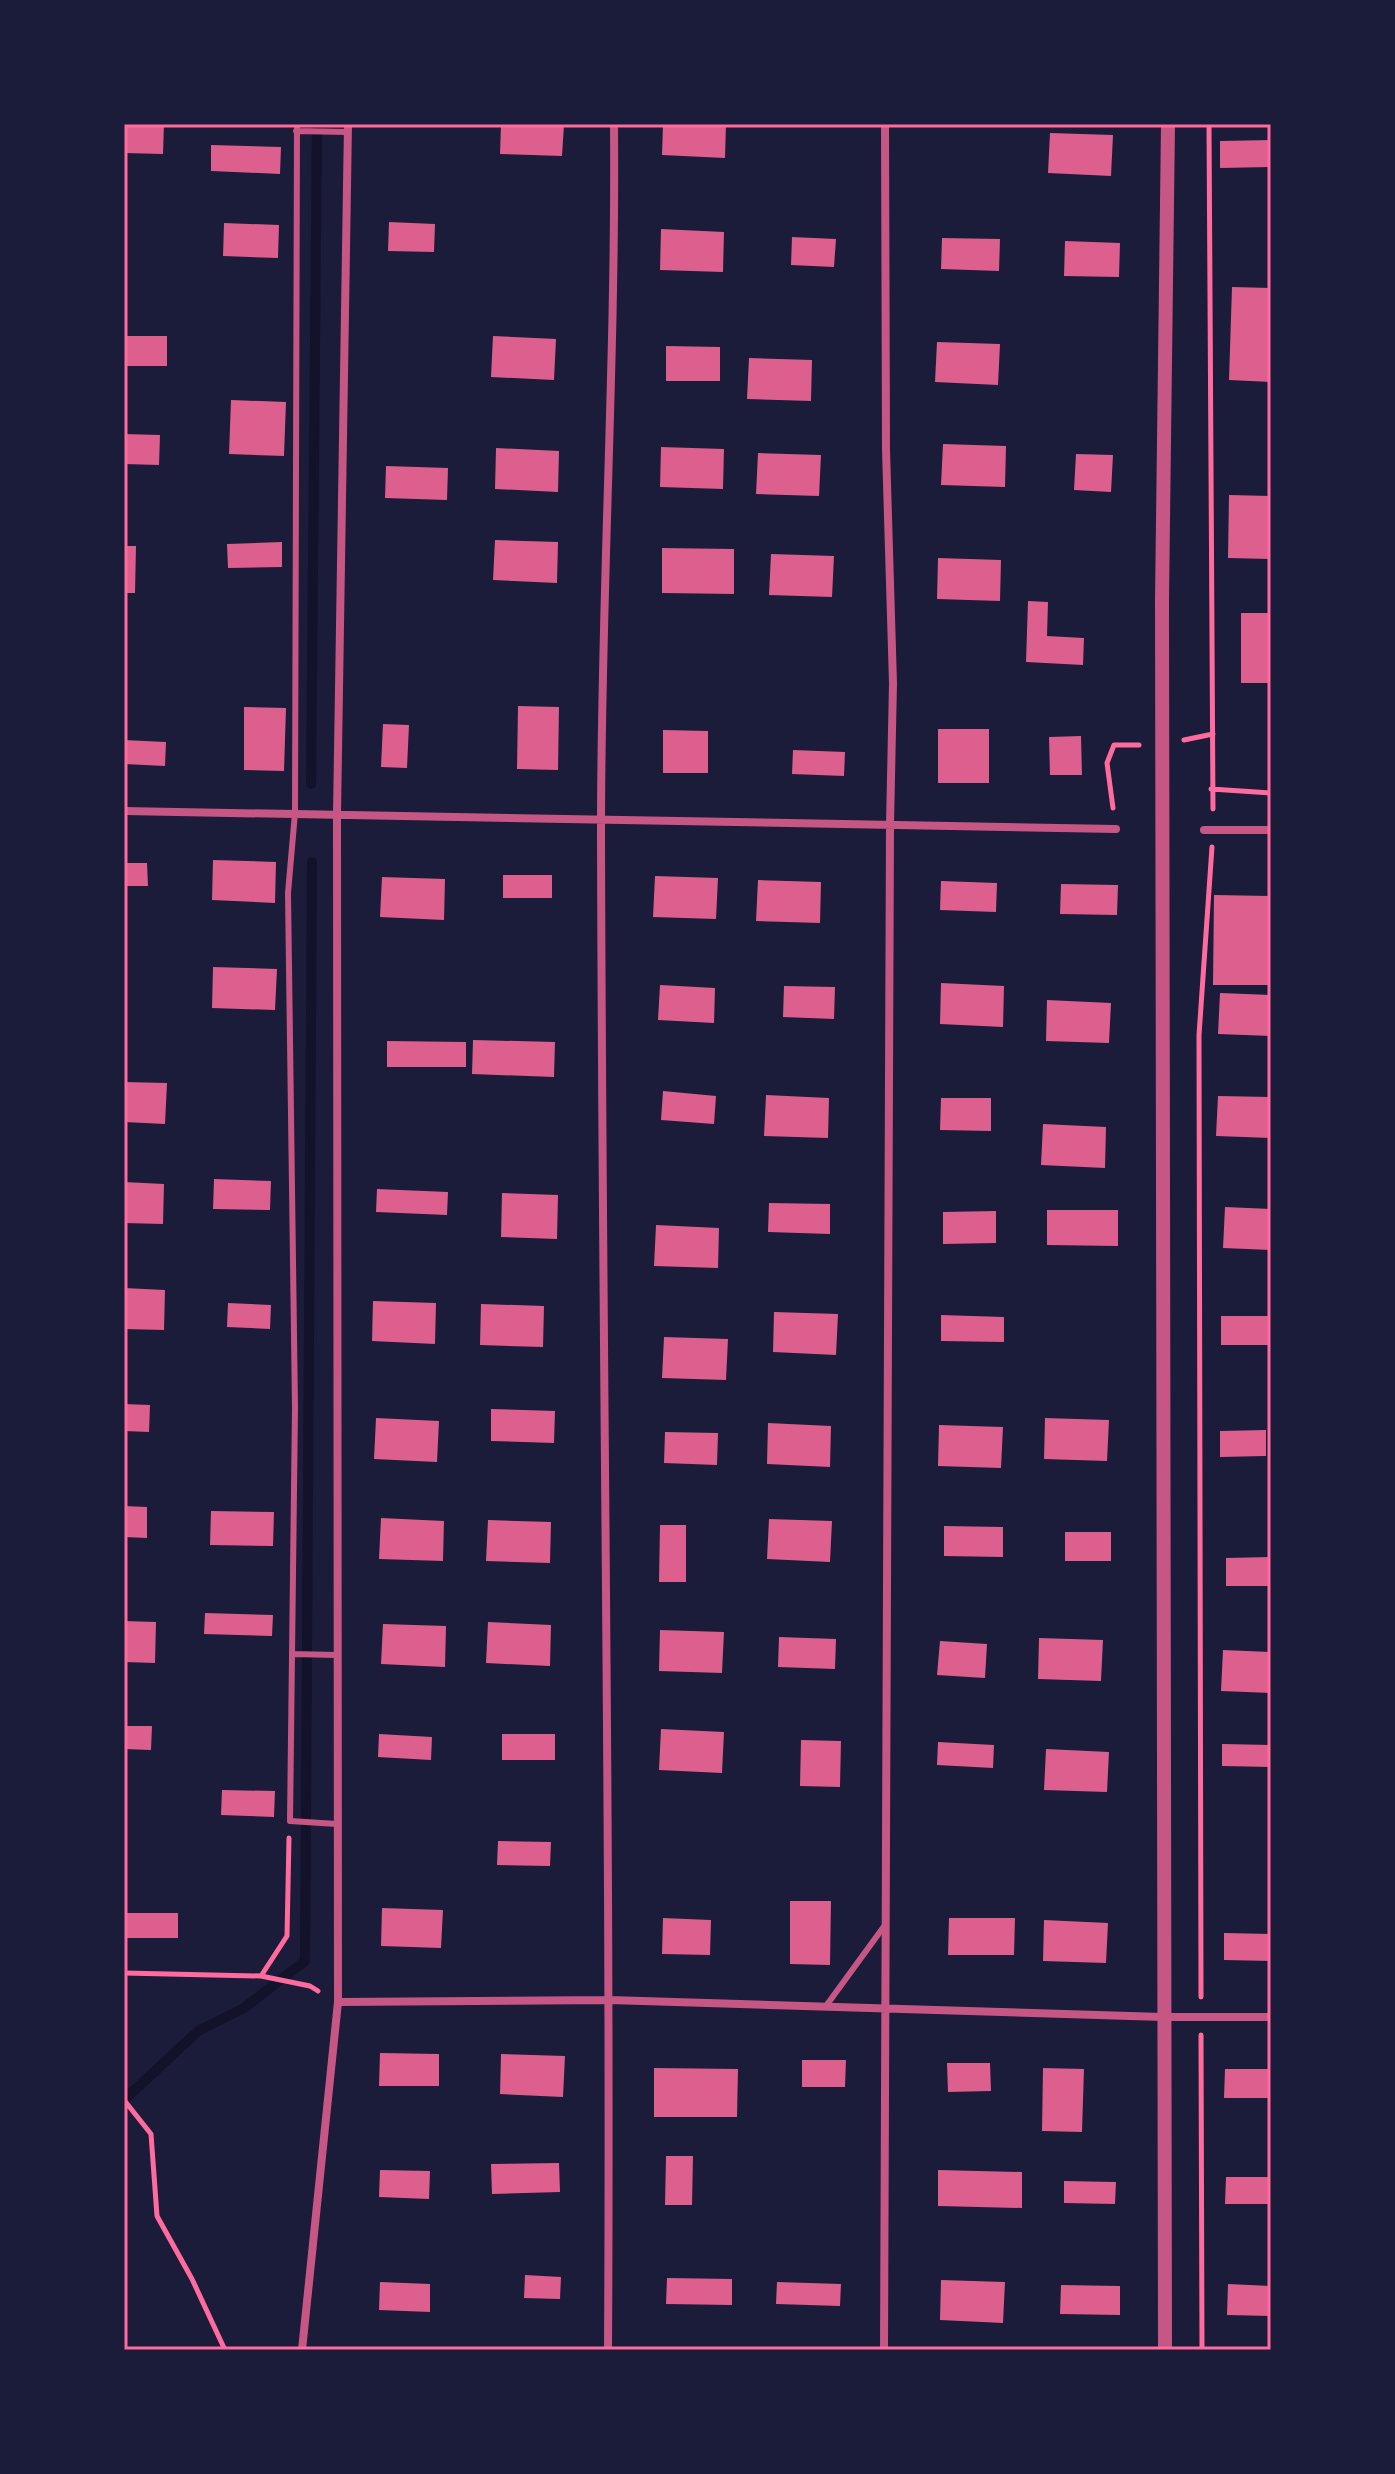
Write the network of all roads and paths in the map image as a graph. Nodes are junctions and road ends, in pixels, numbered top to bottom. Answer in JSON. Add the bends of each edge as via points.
{"nodes":[{"id":1,"x":614,"y":124,"type":"edge"},
{"id":2,"x":885,"y":124,"type":"edge"},
{"id":3,"x":1168,"y":124,"type":"edge"},
{"id":4,"x":1209,"y":124,"type":"edge"},
{"id":5,"x":296,"y":128,"type":"edge"},
{"id":6,"x":348,"y":128,"type":"edge"},
{"id":7,"x":1211,"y":789,"type":"junction"},
{"id":8,"x":1271,"y":793,"type":"edge"},
{"id":9,"x":1213,"y":801,"type":"dead end"},
{"id":10,"x":124,"y":811,"type":"edge"},
{"id":11,"x":295,"y":813,"type":"junction"},
{"id":12,"x":337,"y":814,"type":"junction"},
{"id":13,"x":601,"y":821,"type":"junction"},
{"id":14,"x":890,"y":825,"type":"junction"},
{"id":15,"x":1116,"y":829,"type":"dead end"},
{"id":16,"x":1204,"y":830,"type":"dead end"},
{"id":17,"x":1271,"y":830,"type":"edge"},
{"id":18,"x":1212,"y":855,"type":"dead end"},
{"id":19,"x":292,"y":1654,"type":"junction"},
{"id":20,"x":337,"y":1655,"type":"junction"},
{"id":21,"x":290,"y":1821,"type":"junction"},
{"id":22,"x":337,"y":1824,"type":"junction"},
{"id":23,"x":886,"y":1923,"type":"junction"},
{"id":24,"x":124,"y":1973,"type":"edge"},
{"id":25,"x":261,"y":1976,"type":"junction"},
{"id":26,"x":310,"y":1986,"type":"dead end"},
{"id":27,"x":610,"y":2000,"type":"junction"},
{"id":28,"x":338,"y":2002,"type":"junction"},
{"id":29,"x":826,"y":2006,"type":"junction"},
{"id":30,"x":886,"y":2008,"type":"junction"},
{"id":31,"x":1163,"y":2017,"type":"junction"},
{"id":32,"x":1201,"y":2017,"type":"junction"},
{"id":33,"x":1271,"y":2017,"type":"edge"},
{"id":34,"x":124,"y":2100,"type":"edge"},
{"id":35,"x":225,"y":2350,"type":"edge"},
{"id":36,"x":302,"y":2350,"type":"edge"},
{"id":37,"x":608,"y":2350,"type":"edge"},
{"id":38,"x":884,"y":2350,"type":"edge"},
{"id":39,"x":1165,"y":2350,"type":"edge"},
{"id":40,"x":1202,"y":2350,"type":"edge"}],
"edges":[{"from":1,"to":13,"type":"street"},
{"from":2,"to":14,"type":"street","via":[[893,683]]},
{"from":3,"to":31,"type":"street","via":[[1162,600]]},
{"from":4,"to":7,"type":"path"},
{"from":5,"to":6,"type":"lane"},
{"from":5,"to":11,"type":"lane"},
{"from":6,"to":12,"type":"street"},
{"from":7,"to":8,"type":"path"},
{"from":7,"to":9,"type":"path"},
{"from":10,"to":11,"type":"street"},
{"from":11,"to":12,"type":"street"},
{"from":11,"to":19,"type":"lane","via":[[288,893],[295,1408]]},
{"from":12,"to":13,"type":"street"},
{"from":12,"to":20,"type":"street"},
{"from":13,"to":14,"type":"street"},
{"from":13,"to":27,"type":"street"},
{"from":14,"to":15,"type":"street"},
{"from":14,"to":23,"type":"street"},
{"from":16,"to":17,"type":"street"},
{"from":18,"to":32,"type":"path","via":[[1199,1035]]},
{"from":19,"to":20,"type":"lane"},
{"from":19,"to":21,"type":"lane"},
{"from":20,"to":22,"type":"street"},
{"from":21,"to":22,"type":"lane"},
{"from":21,"to":25,"type":"path","via":[[287,1936]]},
{"from":22,"to":28,"type":"street"},
{"from":23,"to":29,"type":"lane"},
{"from":23,"to":30,"type":"street"},
{"from":24,"to":25,"type":"path"},
{"from":25,"to":26,"type":"path"},
{"from":27,"to":28,"type":"street"},
{"from":27,"to":29,"type":"street"},
{"from":27,"to":37,"type":"street"},
{"from":28,"to":36,"type":"street"},
{"from":29,"to":30,"type":"street"},
{"from":30,"to":31,"type":"street"},
{"from":30,"to":38,"type":"street"},
{"from":31,"to":32,"type":"street"},
{"from":31,"to":39,"type":"street"},
{"from":32,"to":33,"type":"street"},
{"from":32,"to":40,"type":"path"},
{"from":34,"to":35,"type":"path","via":[[151,2134],[157,2216]]}]}
